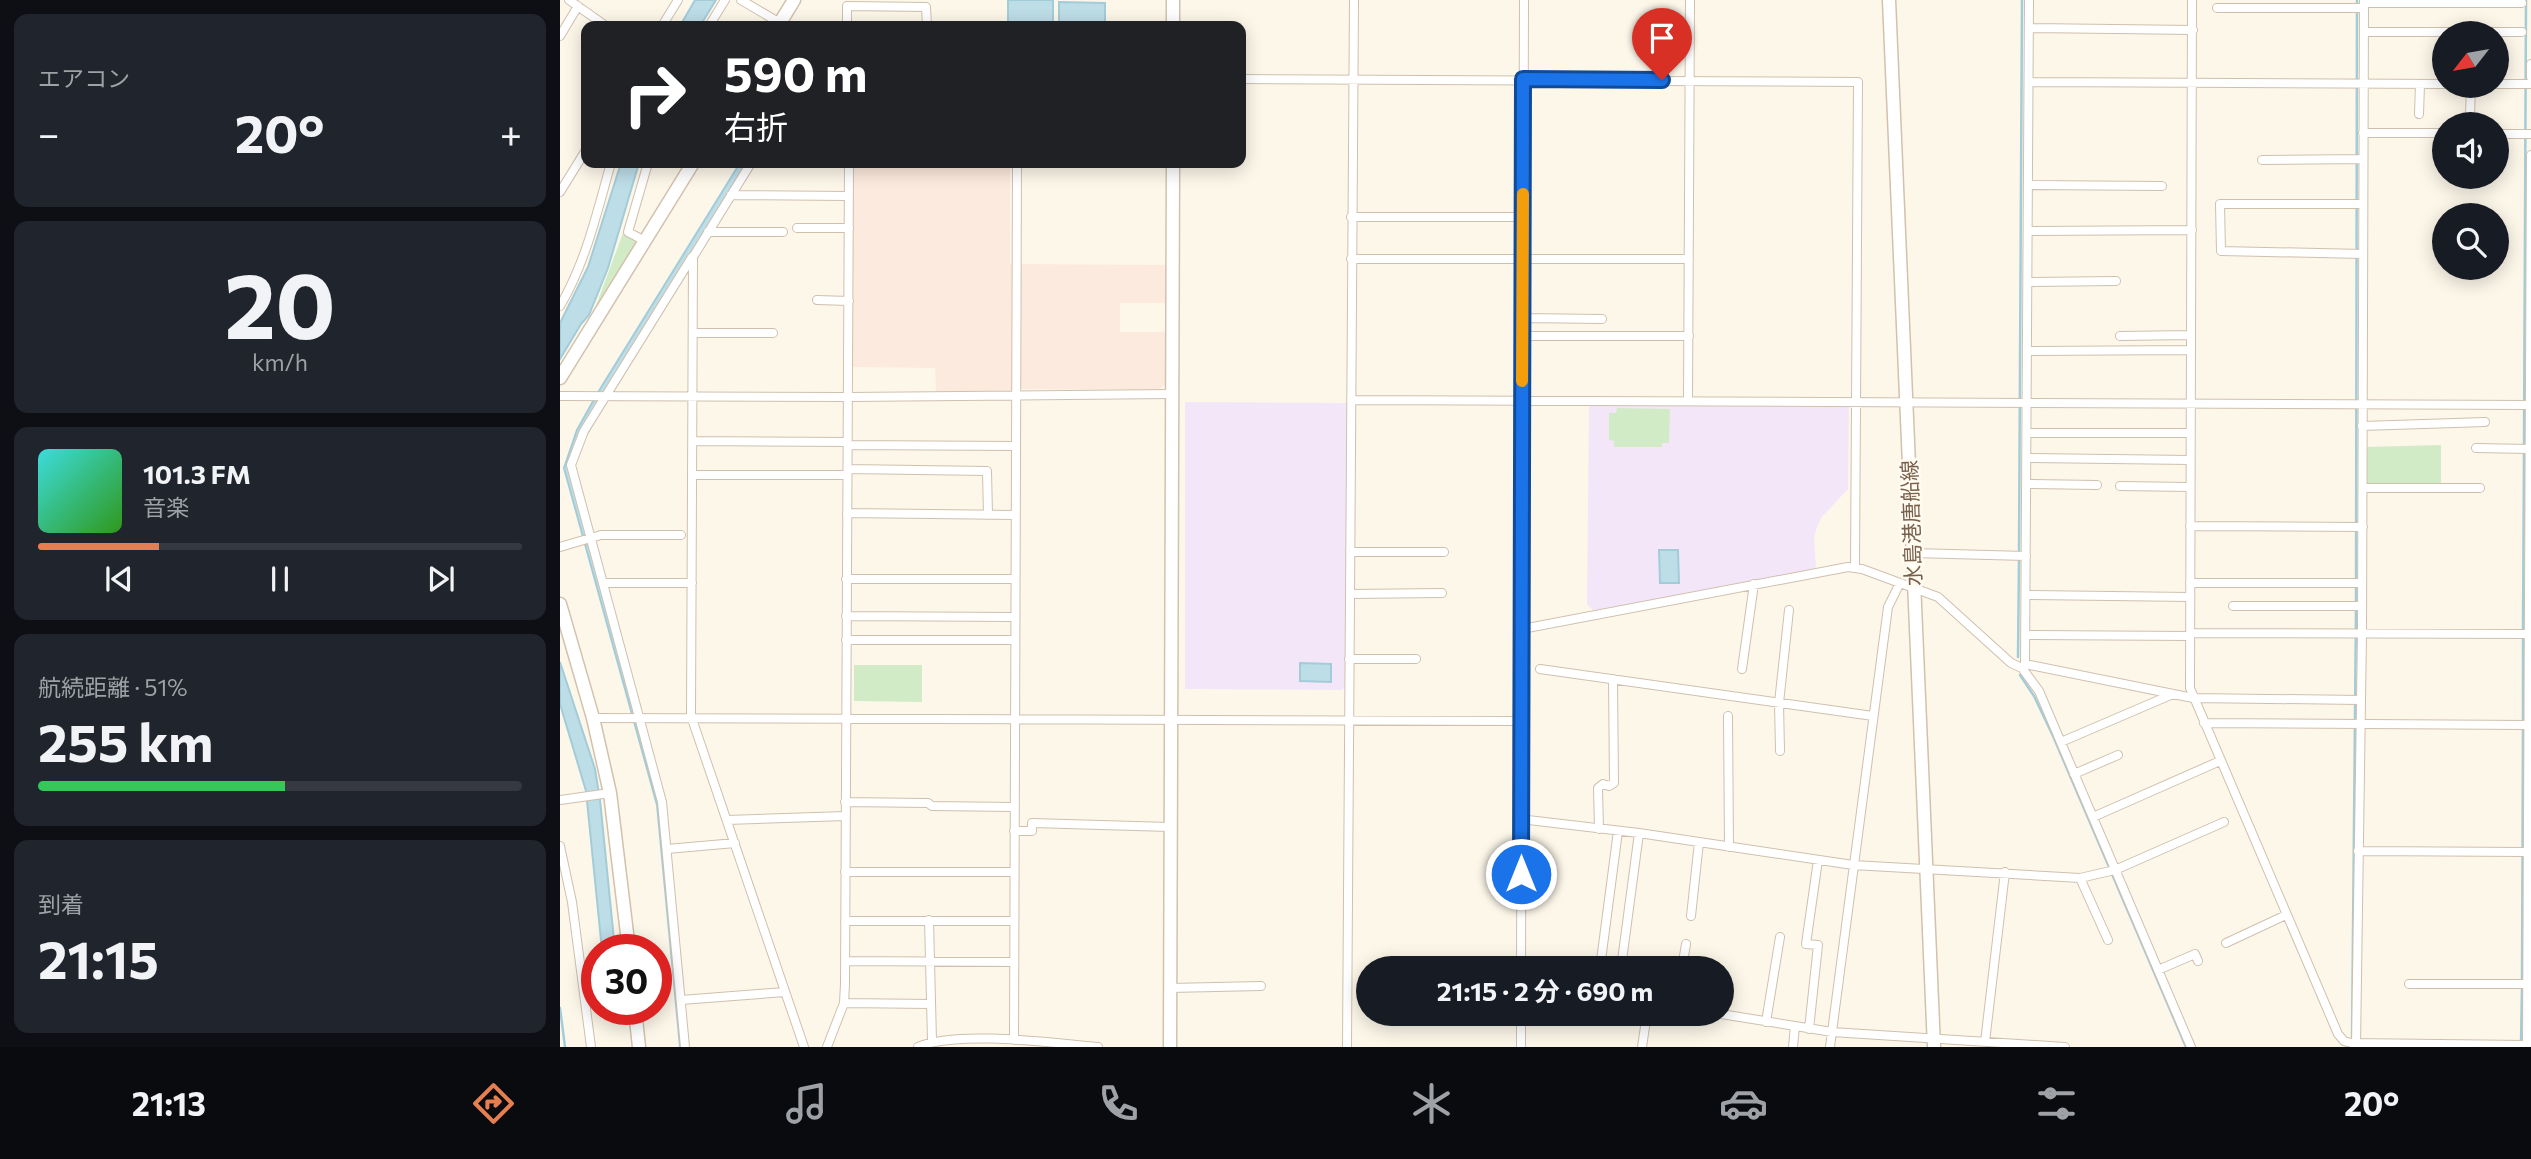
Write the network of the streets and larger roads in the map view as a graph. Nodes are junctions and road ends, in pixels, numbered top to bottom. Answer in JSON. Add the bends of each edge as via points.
{"nodes":[{"id":1,"x":569,"y":0,"type":"edge"},
{"id":2,"x":678,"y":0,"type":"edge"},
{"id":3,"x":725,"y":0,"type":"edge"},
{"id":4,"x":741,"y":0,"type":"edge"},
{"id":5,"x":794,"y":0,"type":"edge"},
{"id":6,"x":1173,"y":0,"type":"edge"},
{"id":7,"x":1354,"y":0,"type":"edge"},
{"id":8,"x":1524,"y":0,"type":"edge"},
{"id":9,"x":1690,"y":0,"type":"edge"},
{"id":10,"x":1889,"y":0,"type":"edge"},
{"id":11,"x":2029,"y":0,"type":"edge"},
{"id":12,"x":2192,"y":0,"type":"edge"},
{"id":13,"x":2522,"y":3,"type":"dead end"},
{"id":14,"x":578,"y":6,"type":"junction"},
{"id":15,"x":2361,"y":6,"type":"edge"},
{"id":16,"x":2217,"y":8,"type":"dead end"},
{"id":17,"x":599,"y":21,"type":"edge"},
{"id":18,"x":665,"y":21,"type":"edge"},
{"id":19,"x":712,"y":21,"type":"edge"},
{"id":20,"x":773,"y":21,"type":"edge"},
{"id":21,"x":781,"y":21,"type":"edge"},
{"id":22,"x":847,"y":21,"type":"edge"},
{"id":23,"x":927,"y":21,"type":"edge"},
{"id":24,"x":1173,"y":21,"type":"edge"},
{"id":25,"x":2029,"y":28,"type":"junction"},
{"id":26,"x":2193,"y":30,"type":"junction"},
{"id":27,"x":2364,"y":32,"type":"junction"},
{"id":28,"x":2522,"y":32,"type":"dead end"},
{"id":29,"x":560,"y":36,"type":"edge"},
{"id":30,"x":2531,"y":64,"type":"edge"},
{"id":31,"x":1246,"y":79,"type":"edge"},
{"id":32,"x":1353,"y":79,"type":"junction"},
{"id":33,"x":1523,"y":79,"type":"junction"},
{"id":34,"x":1690,"y":80,"type":"junction"},
{"id":35,"x":2193,"y":81,"type":"junction"},
{"id":36,"x":2029,"y":82,"type":"junction"},
{"id":37,"x":2528,"y":82,"type":"edge"},
{"id":38,"x":2359,"y":83,"type":"junction"},
{"id":39,"x":2510,"y":83,"type":"edge"},
{"id":40,"x":2420,"y":84,"type":"junction"},
{"id":41,"x":2432,"y":84,"type":"edge"},
{"id":42,"x":2419,"y":114,"type":"dead end"},
{"id":43,"x":2363,"y":133,"type":"junction"},
{"id":44,"x":2432,"y":133,"type":"edge"},
{"id":45,"x":2509,"y":134,"type":"edge"},
{"id":46,"x":2527,"y":134,"type":"edge"},
{"id":47,"x":2531,"y":155,"type":"edge"},
{"id":48,"x":581,"y":158,"type":"edge"},
{"id":49,"x":2359,"y":159,"type":"junction"},
{"id":50,"x":2262,"y":160,"type":"dead end"},
{"id":51,"x":610,"y":168,"type":"edge"},
{"id":52,"x":647,"y":168,"type":"edge"},
{"id":53,"x":690,"y":168,"type":"edge"},
{"id":54,"x":748,"y":168,"type":"edge"},
{"id":55,"x":849,"y":168,"type":"edge"},
{"id":56,"x":1017,"y":168,"type":"edge"},
{"id":57,"x":1172,"y":168,"type":"edge"},
{"id":58,"x":2028,"y":185,"type":"junction"},
{"id":59,"x":2162,"y":186,"type":"dead end"},
{"id":60,"x":560,"y":192,"type":"edge"},
{"id":61,"x":731,"y":195,"type":"junction"},
{"id":62,"x":848,"y":196,"type":"junction"},
{"id":63,"x":2358,"y":204,"type":"junction"},
{"id":64,"x":2530,"y":215,"type":"edge"},
{"id":65,"x":1352,"y":217,"type":"junction"},
{"id":66,"x":1523,"y":217,"type":"junction"},
{"id":67,"x":797,"y":228,"type":"dead end"},
{"id":68,"x":849,"y":228,"type":"junction"},
{"id":69,"x":2192,"y":230,"type":"junction"},
{"id":70,"x":2028,"y":231,"type":"junction"},
{"id":71,"x":708,"y":232,"type":"junction"},
{"id":72,"x":783,"y":232,"type":"dead end"},
{"id":73,"x":645,"y":241,"type":"junction"},
{"id":74,"x":2358,"y":254,"type":"junction"},
{"id":75,"x":692,"y":257,"type":"junction"},
{"id":76,"x":1351,"y":259,"type":"junction"},
{"id":77,"x":1689,"y":259,"type":"junction"},
{"id":78,"x":1523,"y":260,"type":"junction"},
{"id":79,"x":2531,"y":268,"type":"edge"},
{"id":80,"x":2116,"y":281,"type":"dead end"},
{"id":81,"x":2028,"y":282,"type":"junction"},
{"id":82,"x":817,"y":300,"type":"dead end"},
{"id":83,"x":849,"y":301,"type":"junction"},
{"id":84,"x":560,"y":306,"type":"edge"},
{"id":85,"x":1522,"y":318,"type":"junction"},
{"id":86,"x":1602,"y":319,"type":"dead end"},
{"id":87,"x":693,"y":333,"type":"junction"},
{"id":88,"x":774,"y":333,"type":"dead end"},
{"id":89,"x":2192,"y":335,"type":"junction"},
{"id":90,"x":1522,"y":336,"type":"junction"},
{"id":91,"x":1689,"y":336,"type":"junction"},
{"id":92,"x":2120,"y":336,"type":"dead end"},
{"id":93,"x":2191,"y":350,"type":"junction"},
{"id":94,"x":2028,"y":351,"type":"junction"},
{"id":95,"x":2530,"y":353,"type":"edge"},
{"id":96,"x":560,"y":378,"type":"edge"},
{"id":97,"x":1172,"y":394,"type":"junction"},
{"id":98,"x":560,"y":396,"type":"edge"},
{"id":99,"x":601,"y":396,"type":"junction"},
{"id":100,"x":693,"y":396,"type":"junction"},
{"id":101,"x":1017,"y":396,"type":"junction"},
{"id":102,"x":848,"y":397,"type":"junction"},
{"id":103,"x":1351,"y":400,"type":"junction"},
{"id":104,"x":1522,"y":400,"type":"junction"},
{"id":105,"x":1688,"y":401,"type":"junction"},
{"id":106,"x":1906,"y":401,"type":"junction"},
{"id":107,"x":1857,"y":402,"type":"junction"},
{"id":108,"x":2022,"y":402,"type":"junction"},
{"id":109,"x":2190,"y":402,"type":"junction"},
{"id":110,"x":2358,"y":404,"type":"junction"},
{"id":111,"x":2527,"y":405,"type":"edge"},
{"id":112,"x":2485,"y":422,"type":"dead end"},
{"id":113,"x":2362,"y":426,"type":"junction"},
{"id":114,"x":2027,"y":433,"type":"junction"},
{"id":115,"x":2190,"y":433,"type":"junction"},
{"id":116,"x":693,"y":441,"type":"junction"},
{"id":117,"x":848,"y":444,"type":"junction"},
{"id":118,"x":1015,"y":446,"type":"junction"},
{"id":119,"x":2476,"y":448,"type":"dead end"},
{"id":120,"x":2525,"y":449,"type":"edge"},
{"id":121,"x":2027,"y":458,"type":"junction"},
{"id":122,"x":2190,"y":460,"type":"junction"},
{"id":123,"x":848,"y":472,"type":"junction"},
{"id":124,"x":692,"y":475,"type":"junction"},
{"id":125,"x":2027,"y":484,"type":"junction"},
{"id":126,"x":2097,"y":485,"type":"dead end"},
{"id":127,"x":2120,"y":486,"type":"dead end"},
{"id":128,"x":2190,"y":487,"type":"junction"},
{"id":129,"x":2363,"y":488,"type":"junction"},
{"id":130,"x":2480,"y":488,"type":"dead end"},
{"id":131,"x":847,"y":513,"type":"junction"},
{"id":132,"x":988,"y":515,"type":"junction"},
{"id":133,"x":1015,"y":515,"type":"junction"},
{"id":134,"x":2531,"y":517,"type":"edge"},
{"id":135,"x":2190,"y":526,"type":"junction"},
{"id":136,"x":2358,"y":527,"type":"junction"},
{"id":137,"x":681,"y":535,"type":"dead end"},
{"id":138,"x":588,"y":539,"type":"junction"},
{"id":139,"x":560,"y":547,"type":"edge"},
{"id":140,"x":1350,"y":552,"type":"junction"},
{"id":141,"x":1444,"y":552,"type":"dead end"},
{"id":142,"x":1913,"y":553,"type":"junction"},
{"id":143,"x":2021,"y":556,"type":"junction"},
{"id":144,"x":1855,"y":568,"type":"junction"},
{"id":145,"x":846,"y":579,"type":"junction"},
{"id":146,"x":1014,"y":579,"type":"junction"},
{"id":147,"x":604,"y":583,"type":"junction"},
{"id":148,"x":692,"y":583,"type":"junction"},
{"id":149,"x":1900,"y":583,"type":"junction"},
{"id":150,"x":2190,"y":583,"type":"junction"},
{"id":151,"x":2358,"y":583,"type":"junction"},
{"id":152,"x":1754,"y":584,"type":"junction"},
{"id":153,"x":1914,"y":587,"type":"junction"},
{"id":154,"x":1442,"y":593,"type":"dead end"},
{"id":155,"x":1350,"y":594,"type":"junction"},
{"id":156,"x":2026,"y":595,"type":"junction"},
{"id":157,"x":2190,"y":597,"type":"junction"},
{"id":158,"x":560,"y":604,"type":"edge"},
{"id":159,"x":2233,"y":606,"type":"dead end"},
{"id":160,"x":2358,"y":606,"type":"junction"},
{"id":161,"x":1789,"y":610,"type":"dead end"},
{"id":162,"x":846,"y":617,"type":"junction"},
{"id":163,"x":1014,"y":617,"type":"junction"},
{"id":164,"x":1522,"y":629,"type":"junction"},
{"id":165,"x":2358,"y":633,"type":"junction"},
{"id":166,"x":2190,"y":634,"type":"junction"},
{"id":167,"x":2525,"y":634,"type":"junction"},
{"id":168,"x":2025,"y":635,"type":"junction"},
{"id":169,"x":846,"y":640,"type":"junction"},
{"id":170,"x":1014,"y":640,"type":"junction"},
{"id":171,"x":1349,"y":659,"type":"junction"},
{"id":172,"x":1416,"y":659,"type":"dead end"},
{"id":173,"x":2023,"y":666,"type":"junction"},
{"id":174,"x":1540,"y":669,"type":"dead end"},
{"id":175,"x":1742,"y":669,"type":"dead end"},
{"id":176,"x":1613,"y":679,"type":"junction"},
{"id":177,"x":2173,"y":694,"type":"junction"},
{"id":178,"x":2193,"y":698,"type":"junction"},
{"id":179,"x":2357,"y":700,"type":"junction"},
{"id":180,"x":1779,"y":703,"type":"junction"},
{"id":181,"x":691,"y":716,"type":"junction"},
{"id":182,"x":1728,"y":716,"type":"dead end"},
{"id":183,"x":1873,"y":716,"type":"junction"},
{"id":184,"x":593,"y":718,"type":"junction"},
{"id":185,"x":637,"y":718,"type":"junction"},
{"id":186,"x":846,"y":718,"type":"junction"},
{"id":187,"x":1014,"y":718,"type":"junction"},
{"id":188,"x":1171,"y":718,"type":"junction"},
{"id":189,"x":1349,"y":720,"type":"junction"},
{"id":190,"x":1521,"y":721,"type":"junction"},
{"id":191,"x":2204,"y":723,"type":"junction"},
{"id":192,"x":2357,"y":723,"type":"junction"},
{"id":193,"x":2525,"y":725,"type":"junction"},
{"id":194,"x":2061,"y":742,"type":"junction"},
{"id":195,"x":2529,"y":747,"type":"edge"},
{"id":196,"x":1780,"y":751,"type":"dead end"},
{"id":197,"x":2118,"y":755,"type":"dead end"},
{"id":198,"x":2220,"y":761,"type":"junction"},
{"id":199,"x":2074,"y":774,"type":"junction"},
{"id":200,"x":607,"y":793,"type":"junction"},
{"id":201,"x":560,"y":800,"type":"edge"},
{"id":202,"x":845,"y":802,"type":"junction"},
{"id":203,"x":1014,"y":807,"type":"junction"},
{"id":204,"x":2529,"y":813,"type":"edge"},
{"id":205,"x":846,"y":816,"type":"junction"},
{"id":206,"x":2093,"y":817,"type":"junction"},
{"id":207,"x":1520,"y":819,"type":"junction"},
{"id":208,"x":727,"y":820,"type":"junction"},
{"id":209,"x":2224,"y":822,"type":"dead end"},
{"id":210,"x":1171,"y":827,"type":"junction"},
{"id":211,"x":1599,"y":829,"type":"junction"},
{"id":212,"x":1014,"y":831,"type":"junction"},
{"id":213,"x":1618,"y":831,"type":"junction"},
{"id":214,"x":1639,"y":833,"type":"junction"},
{"id":215,"x":1699,"y":842,"type":"junction"},
{"id":216,"x":735,"y":843,"type":"junction"},
{"id":217,"x":560,"y":846,"type":"edge"},
{"id":218,"x":1729,"y":847,"type":"junction"},
{"id":219,"x":667,"y":849,"type":"junction"},
{"id":220,"x":2358,"y":851,"type":"junction"},
{"id":221,"x":2526,"y":855,"type":"edge"},
{"id":222,"x":1818,"y":860,"type":"junction"},
{"id":223,"x":1853,"y":865,"type":"junction"},
{"id":224,"x":1926,"y":870,"type":"junction"},
{"id":225,"x":2112,"y":871,"type":"junction"},
{"id":226,"x":845,"y":872,"type":"junction"},
{"id":227,"x":1014,"y":872,"type":"junction"},
{"id":228,"x":2005,"y":872,"type":"junction"},
{"id":229,"x":2080,"y":878,"type":"junction"},
{"id":230,"x":2286,"y":915,"type":"junction"},
{"id":231,"x":1691,"y":916,"type":"dead end"},
{"id":232,"x":929,"y":919,"type":"junction"},
{"id":233,"x":845,"y":921,"type":"junction"},
{"id":234,"x":1014,"y":921,"type":"junction"},
{"id":235,"x":627,"y":934,"type":"edge"},
{"id":236,"x":1780,"y":937,"type":"dead end"},
{"id":237,"x":2108,"y":940,"type":"dead end"},
{"id":238,"x":2226,"y":943,"type":"dead end"},
{"id":239,"x":1686,"y":944,"type":"dead end"},
{"id":240,"x":2529,"y":944,"type":"edge"},
{"id":241,"x":2195,"y":954,"type":"dead end"},
{"id":242,"x":1521,"y":956,"type":"edge"},
{"id":243,"x":1602,"y":956,"type":"edge"},
{"id":244,"x":1623,"y":956,"type":"edge"},
{"id":245,"x":1684,"y":956,"type":"edge"},
{"id":246,"x":845,"y":961,"type":"junction"},
{"id":247,"x":930,"y":961,"type":"junction"},
{"id":248,"x":1014,"y":962,"type":"junction"},
{"id":249,"x":2529,"y":968,"type":"edge"},
{"id":250,"x":2158,"y":970,"type":"junction"},
{"id":251,"x":2409,"y":984,"type":"dead end"},
{"id":252,"x":2523,"y":984,"type":"junction"},
{"id":253,"x":1261,"y":986,"type":"dead end"},
{"id":254,"x":1170,"y":988,"type":"junction"},
{"id":255,"x":785,"y":992,"type":"junction"},
{"id":256,"x":681,"y":1000,"type":"junction"},
{"id":257,"x":844,"y":1003,"type":"junction"},
{"id":258,"x":931,"y":1004,"type":"junction"},
{"id":259,"x":1734,"y":1016,"type":"edge"},
{"id":260,"x":1766,"y":1022,"type":"junction"},
{"id":261,"x":637,"y":1025,"type":"edge"},
{"id":262,"x":1521,"y":1026,"type":"edge"},
{"id":263,"x":1645,"y":1026,"type":"edge"},
{"id":264,"x":1795,"y":1026,"type":"junction"},
{"id":265,"x":1809,"y":1029,"type":"junction"},
{"id":266,"x":1832,"y":1032,"type":"junction"},
{"id":267,"x":932,"y":1041,"type":"junction"},
{"id":268,"x":1014,"y":1041,"type":"junction"},
{"id":269,"x":1934,"y":1042,"type":"edge"},
{"id":270,"x":1985,"y":1042,"type":"junction"},
{"id":271,"x":949,"y":1043,"type":"edge"},
{"id":272,"x":2016,"y":1045,"type":"edge"},
{"id":273,"x":2354,"y":1045,"type":"edge"},
{"id":274,"x":1086,"y":1046,"type":"edge"},
{"id":275,"x":2525,"y":1046,"type":"edge"},
{"id":276,"x":592,"y":1047,"type":"edge"},
{"id":277,"x":639,"y":1047,"type":"edge"},
{"id":278,"x":685,"y":1047,"type":"edge"},
{"id":279,"x":804,"y":1047,"type":"edge"},
{"id":280,"x":827,"y":1047,"type":"edge"},
{"id":281,"x":918,"y":1047,"type":"edge"},
{"id":282,"x":1098,"y":1047,"type":"edge"},
{"id":283,"x":1170,"y":1047,"type":"edge"},
{"id":284,"x":1347,"y":1047,"type":"edge"},
{"id":285,"x":1521,"y":1047,"type":"edge"},
{"id":286,"x":1642,"y":1047,"type":"edge"},
{"id":287,"x":1793,"y":1047,"type":"edge"},
{"id":288,"x":1830,"y":1047,"type":"edge"},
{"id":289,"x":2065,"y":1047,"type":"edge"},
{"id":290,"x":2191,"y":1047,"type":"edge"}],
"edges":[{"from":1,"to":14,"type":"street"},
{"from":2,"to":18,"type":"street"},
{"from":3,"to":19,"type":"street"},
{"from":4,"to":20,"type":"street"},
{"from":5,"to":21,"type":"street"},
{"from":6,"to":24,"type":"street"},
{"from":7,"to":32,"type":"street"},
{"from":8,"to":33,"type":"street"},
{"from":9,"to":34,"type":"street"},
{"from":10,"to":106,"type":"street","name":"水島港唐船線"},
{"from":11,"to":25,"type":"street"},
{"from":12,"to":26,"type":"street"},
{"from":13,"to":15,"type":"street"},
{"from":14,"to":17,"type":"street"},
{"from":14,"to":29,"type":"street"},
{"from":15,"to":16,"type":"street"},
{"from":15,"to":27,"type":"street"},
{"from":22,"to":23,"type":"street","via":[[847,6],[926,7]]},
{"from":25,"to":26,"type":"street"},
{"from":25,"to":36,"type":"street"},
{"from":26,"to":35,"type":"street"},
{"from":27,"to":28,"type":"street"},
{"from":27,"to":38,"type":"street"},
{"from":30,"to":37,"type":"street"},
{"from":31,"to":32,"type":"street"},
{"from":32,"to":33,"type":"street"},
{"from":32,"to":65,"type":"street"},
{"from":33,"to":34,"type":"street"},
{"from":33,"to":66,"type":"street"},
{"from":34,"to":77,"type":"street"},
{"from":34,"to":107,"type":"street","via":[[1858,82]]},
{"from":35,"to":36,"type":"street"},
{"from":35,"to":38,"type":"street"},
{"from":35,"to":69,"type":"street"},
{"from":36,"to":58,"type":"street"},
{"from":37,"to":39,"type":"street"},
{"from":38,"to":40,"type":"street"},
{"from":38,"to":43,"type":"street"},
{"from":40,"to":41,"type":"street"},
{"from":40,"to":42,"type":"street"},
{"from":43,"to":44,"type":"street"},
{"from":43,"to":49,"type":"street"},
{"from":45,"to":46,"type":"street"},
{"from":47,"to":64,"type":"street"},
{"from":48,"to":60,"type":"street"},
{"from":49,"to":50,"type":"street"},
{"from":49,"to":63,"type":"street"},
{"from":51,"to":84,"type":"street","via":[[584,258]]},
{"from":52,"to":73,"type":"street","via":[[628,232]]},
{"from":53,"to":73,"type":"street"},
{"from":54,"to":61,"type":"street"},
{"from":55,"to":62,"type":"street"},
{"from":56,"to":101,"type":"street"},
{"from":57,"to":97,"type":"street"},
{"from":58,"to":59,"type":"street"},
{"from":58,"to":70,"type":"street"},
{"from":61,"to":62,"type":"street"},
{"from":61,"to":71,"type":"street"},
{"from":62,"to":68,"type":"street"},
{"from":63,"to":74,"type":"street"},
{"from":63,"to":74,"type":"street","via":[[2220,204],[2221,251]]},
{"from":64,"to":79,"type":"street"},
{"from":65,"to":66,"type":"street"},
{"from":65,"to":76,"type":"street"},
{"from":66,"to":78,"type":"street"},
{"from":67,"to":68,"type":"street"},
{"from":68,"to":83,"type":"street"},
{"from":69,"to":70,"type":"street"},
{"from":69,"to":89,"type":"street"},
{"from":70,"to":81,"type":"street"},
{"from":71,"to":72,"type":"street"},
{"from":71,"to":75,"type":"street"},
{"from":73,"to":96,"type":"street"},
{"from":74,"to":110,"type":"street"},
{"from":75,"to":87,"type":"street"},
{"from":75,"to":99,"type":"street"},
{"from":76,"to":78,"type":"street"},
{"from":76,"to":103,"type":"street"},
{"from":77,"to":78,"type":"street"},
{"from":77,"to":91,"type":"street"},
{"from":78,"to":85,"type":"street"},
{"from":79,"to":95,"type":"street"},
{"from":80,"to":81,"type":"street"},
{"from":81,"to":94,"type":"street"},
{"from":82,"to":83,"type":"street"},
{"from":83,"to":102,"type":"street"},
{"from":85,"to":86,"type":"street"},
{"from":85,"to":90,"type":"street"},
{"from":87,"to":88,"type":"street"},
{"from":87,"to":100,"type":"street"},
{"from":89,"to":92,"type":"street"},
{"from":89,"to":93,"type":"street"},
{"from":90,"to":91,"type":"street"},
{"from":90,"to":104,"type":"street"},
{"from":91,"to":105,"type":"street"},
{"from":93,"to":94,"type":"street"},
{"from":93,"to":109,"type":"street"},
{"from":94,"to":108,"type":"street"},
{"from":95,"to":111,"type":"street"},
{"from":97,"to":101,"type":"street"},
{"from":97,"to":188,"type":"street"},
{"from":98,"to":99,"type":"street"},
{"from":99,"to":100,"type":"street"},
{"from":99,"to":138,"type":"street","via":[[571,464]]},
{"from":100,"to":102,"type":"street"},
{"from":100,"to":116,"type":"street"},
{"from":101,"to":102,"type":"street"},
{"from":101,"to":118,"type":"street"},
{"from":102,"to":117,"type":"street"},
{"from":103,"to":104,"type":"street"},
{"from":103,"to":140,"type":"street"},
{"from":104,"to":105,"type":"street"},
{"from":104,"to":164,"type":"street"},
{"from":105,"to":107,"type":"street"},
{"from":106,"to":107,"type":"street"},
{"from":106,"to":108,"type":"street"},
{"from":106,"to":142,"type":"street","name":"水島港唐船線"},
{"from":107,"to":144,"type":"street"},
{"from":108,"to":109,"type":"street"},
{"from":108,"to":114,"type":"street"},
{"from":109,"to":110,"type":"street"},
{"from":109,"to":115,"type":"street"},
{"from":110,"to":111,"type":"street"},
{"from":110,"to":113,"type":"street"},
{"from":111,"to":120,"type":"street"},
{"from":112,"to":113,"type":"street"},
{"from":113,"to":129,"type":"street"},
{"from":114,"to":115,"type":"street"},
{"from":114,"to":121,"type":"street"},
{"from":115,"to":122,"type":"street"},
{"from":116,"to":117,"type":"street"},
{"from":116,"to":124,"type":"street"},
{"from":117,"to":118,"type":"street"},
{"from":117,"to":123,"type":"street"},
{"from":118,"to":133,"type":"street"},
{"from":119,"to":120,"type":"street"},
{"from":120,"to":134,"type":"street"},
{"from":121,"to":122,"type":"street"},
{"from":121,"to":125,"type":"street"},
{"from":122,"to":128,"type":"street"},
{"from":123,"to":124,"type":"street"},
{"from":123,"to":131,"type":"street"},
{"from":123,"to":132,"type":"street","via":[[987,471]]},
{"from":124,"to":148,"type":"street"},
{"from":125,"to":126,"type":"street"},
{"from":125,"to":143,"type":"street"},
{"from":127,"to":128,"type":"street"},
{"from":128,"to":135,"type":"street"},
{"from":129,"to":130,"type":"street"},
{"from":129,"to":136,"type":"street"},
{"from":131,"to":132,"type":"street"},
{"from":131,"to":145,"type":"street"},
{"from":132,"to":133,"type":"street"},
{"from":133,"to":146,"type":"street"},
{"from":134,"to":167,"type":"street"},
{"from":135,"to":136,"type":"street"},
{"from":135,"to":150,"type":"street"},
{"from":136,"to":151,"type":"street"},
{"from":137,"to":138,"type":"street"},
{"from":138,"to":139,"type":"street"},
{"from":138,"to":147,"type":"street"},
{"from":140,"to":141,"type":"street"},
{"from":140,"to":155,"type":"street"},
{"from":142,"to":143,"type":"street"},
{"from":142,"to":153,"type":"street","name":"水島港唐船線"},
{"from":143,"to":156,"type":"street"},
{"from":144,"to":149,"type":"street"},
{"from":144,"to":152,"type":"street"},
{"from":145,"to":146,"type":"street"},
{"from":145,"to":162,"type":"street"},
{"from":146,"to":163,"type":"street"},
{"from":147,"to":148,"type":"street"},
{"from":147,"to":185,"type":"street"},
{"from":148,"to":181,"type":"street"},
{"from":149,"to":153,"type":"street"},
{"from":149,"to":183,"type":"street","via":[[1888,607]]},
{"from":150,"to":151,"type":"street"},
{"from":150,"to":157,"type":"street"},
{"from":151,"to":160,"type":"street"},
{"from":152,"to":164,"type":"street"},
{"from":152,"to":175,"type":"street"},
{"from":153,"to":173,"type":"street","via":[[1944,601],[2011,663]]},
{"from":153,"to":224,"type":"street","name":"水島港唐船線"},
{"from":154,"to":155,"type":"street"},
{"from":155,"to":171,"type":"street"},
{"from":156,"to":157,"type":"street"},
{"from":156,"to":168,"type":"street"},
{"from":157,"to":166,"type":"street"},
{"from":158,"to":184,"type":"street"},
{"from":159,"to":160,"type":"street"},
{"from":160,"to":165,"type":"street"},
{"from":161,"to":180,"type":"street"},
{"from":162,"to":163,"type":"street"},
{"from":162,"to":169,"type":"street"},
{"from":163,"to":170,"type":"street"},
{"from":164,"to":190,"type":"street"},
{"from":165,"to":166,"type":"street"},
{"from":165,"to":167,"type":"street"},
{"from":165,"to":179,"type":"street"},
{"from":166,"to":168,"type":"street"},
{"from":166,"to":178,"type":"street"},
{"from":167,"to":193,"type":"street"},
{"from":168,"to":173,"type":"street"},
{"from":169,"to":170,"type":"street"},
{"from":169,"to":186,"type":"street"},
{"from":170,"to":187,"type":"street"},
{"from":171,"to":172,"type":"street"},
{"from":171,"to":189,"type":"street"},
{"from":173,"to":177,"type":"street"},
{"from":173,"to":194,"type":"street"},
{"from":174,"to":176,"type":"street"},
{"from":176,"to":180,"type":"street"},
{"from":176,"to":211,"type":"street","via":[[1614,783],[1598,788]]},
{"from":177,"to":178,"type":"street"},
{"from":177,"to":194,"type":"street"},
{"from":178,"to":179,"type":"street"},
{"from":178,"to":191,"type":"street"},
{"from":179,"to":192,"type":"street"},
{"from":180,"to":183,"type":"street"},
{"from":180,"to":196,"type":"street"},
{"from":181,"to":185,"type":"street"},
{"from":181,"to":186,"type":"street"},
{"from":181,"to":208,"type":"street"},
{"from":182,"to":218,"type":"street"},
{"from":183,"to":223,"type":"street"},
{"from":184,"to":185,"type":"street"},
{"from":184,"to":200,"type":"street"},
{"from":185,"to":219,"type":"street","via":[[658,781]]},
{"from":186,"to":187,"type":"street"},
{"from":186,"to":202,"type":"street"},
{"from":187,"to":188,"type":"street"},
{"from":187,"to":203,"type":"street"},
{"from":188,"to":189,"type":"street"},
{"from":188,"to":210,"type":"street"},
{"from":189,"to":190,"type":"street"},
{"from":189,"to":284,"type":"street"},
{"from":190,"to":207,"type":"street"},
{"from":191,"to":192,"type":"street"},
{"from":191,"to":198,"type":"street"},
{"from":192,"to":193,"type":"street"},
{"from":192,"to":220,"type":"street"},
{"from":193,"to":195,"type":"street"},
{"from":194,"to":199,"type":"street"},
{"from":195,"to":204,"type":"street"},
{"from":197,"to":199,"type":"street"},
{"from":198,"to":206,"type":"street"},
{"from":198,"to":230,"type":"street"},
{"from":199,"to":206,"type":"street"},
{"from":200,"to":201,"type":"street"},
{"from":200,"to":235,"type":"street"},
{"from":202,"to":203,"type":"street"},
{"from":202,"to":205,"type":"street"},
{"from":203,"to":212,"type":"street"},
{"from":204,"to":221,"type":"street"},
{"from":205,"to":208,"type":"street"},
{"from":205,"to":226,"type":"street"},
{"from":206,"to":225,"type":"street"},
{"from":207,"to":211,"type":"street"},
{"from":207,"to":242,"type":"street"},
{"from":208,"to":216,"type":"street"},
{"from":209,"to":225,"type":"street"},
{"from":210,"to":212,"type":"street","via":[[1032,823],[1032,831]]},
{"from":210,"to":254,"type":"street"},
{"from":211,"to":213,"type":"street"},
{"from":212,"to":227,"type":"street"},
{"from":213,"to":214,"type":"street"},
{"from":213,"to":243,"type":"street"},
{"from":214,"to":215,"type":"street"},
{"from":214,"to":244,"type":"street"},
{"from":215,"to":218,"type":"street"},
{"from":215,"to":231,"type":"street"},
{"from":216,"to":219,"type":"street"},
{"from":216,"to":255,"type":"street"},
{"from":217,"to":276,"type":"street"},
{"from":218,"to":222,"type":"street"},
{"from":219,"to":256,"type":"street"},
{"from":220,"to":221,"type":"street"},
{"from":220,"to":273,"type":"street"},
{"from":221,"to":240,"type":"street"},
{"from":222,"to":223,"type":"street"},
{"from":222,"to":265,"type":"street","via":[[1806,944],[1818,946]]},
{"from":223,"to":224,"type":"street"},
{"from":223,"to":266,"type":"street"},
{"from":224,"to":228,"type":"street"},
{"from":224,"to":269,"type":"street","name":"水島港唐船線"},
{"from":225,"to":229,"type":"street"},
{"from":225,"to":250,"type":"street"},
{"from":226,"to":227,"type":"street"},
{"from":226,"to":233,"type":"street"},
{"from":227,"to":234,"type":"street"},
{"from":228,"to":229,"type":"street"},
{"from":228,"to":270,"type":"street"},
{"from":229,"to":237,"type":"street"},
{"from":230,"to":238,"type":"street"},
{"from":230,"to":273,"type":"street","via":[[2338,1034]]},
{"from":232,"to":233,"type":"street"},
{"from":232,"to":234,"type":"street"},
{"from":232,"to":247,"type":"street"},
{"from":233,"to":246,"type":"street"},
{"from":234,"to":248,"type":"street"},
{"from":236,"to":260,"type":"street"},
{"from":239,"to":245,"type":"street"},
{"from":240,"to":249,"type":"street"},
{"from":241,"to":250,"type":"street"},
{"from":246,"to":247,"type":"street"},
{"from":246,"to":257,"type":"street"},
{"from":247,"to":248,"type":"street"},
{"from":247,"to":258,"type":"street"},
{"from":248,"to":268,"type":"street"},
{"from":249,"to":252,"type":"street"},
{"from":250,"to":290,"type":"street"},
{"from":251,"to":252,"type":"street"},
{"from":252,"to":275,"type":"street"},
{"from":253,"to":254,"type":"street"},
{"from":254,"to":283,"type":"street"},
{"from":255,"to":256,"type":"street"},
{"from":255,"to":279,"type":"street"},
{"from":256,"to":278,"type":"street"},
{"from":257,"to":258,"type":"street"},
{"from":257,"to":280,"type":"street"},
{"from":258,"to":267,"type":"street"},
{"from":259,"to":260,"type":"street"},
{"from":260,"to":264,"type":"street"},
{"from":261,"to":277,"type":"street"},
{"from":262,"to":285,"type":"street"},
{"from":263,"to":286,"type":"street"},
{"from":264,"to":265,"type":"street"},
{"from":264,"to":287,"type":"street"},
{"from":265,"to":266,"type":"street"},
{"from":266,"to":269,"type":"street"},
{"from":266,"to":288,"type":"street"},
{"from":267,"to":271,"type":"street"},
{"from":267,"to":281,"type":"street"},
{"from":268,"to":271,"type":"street"},
{"from":268,"to":274,"type":"street"},
{"from":269,"to":270,"type":"street"},
{"from":270,"to":272,"type":"street"},
{"from":272,"to":289,"type":"street"},
{"from":273,"to":275,"type":"street"},
{"from":274,"to":282,"type":"street"}]}
